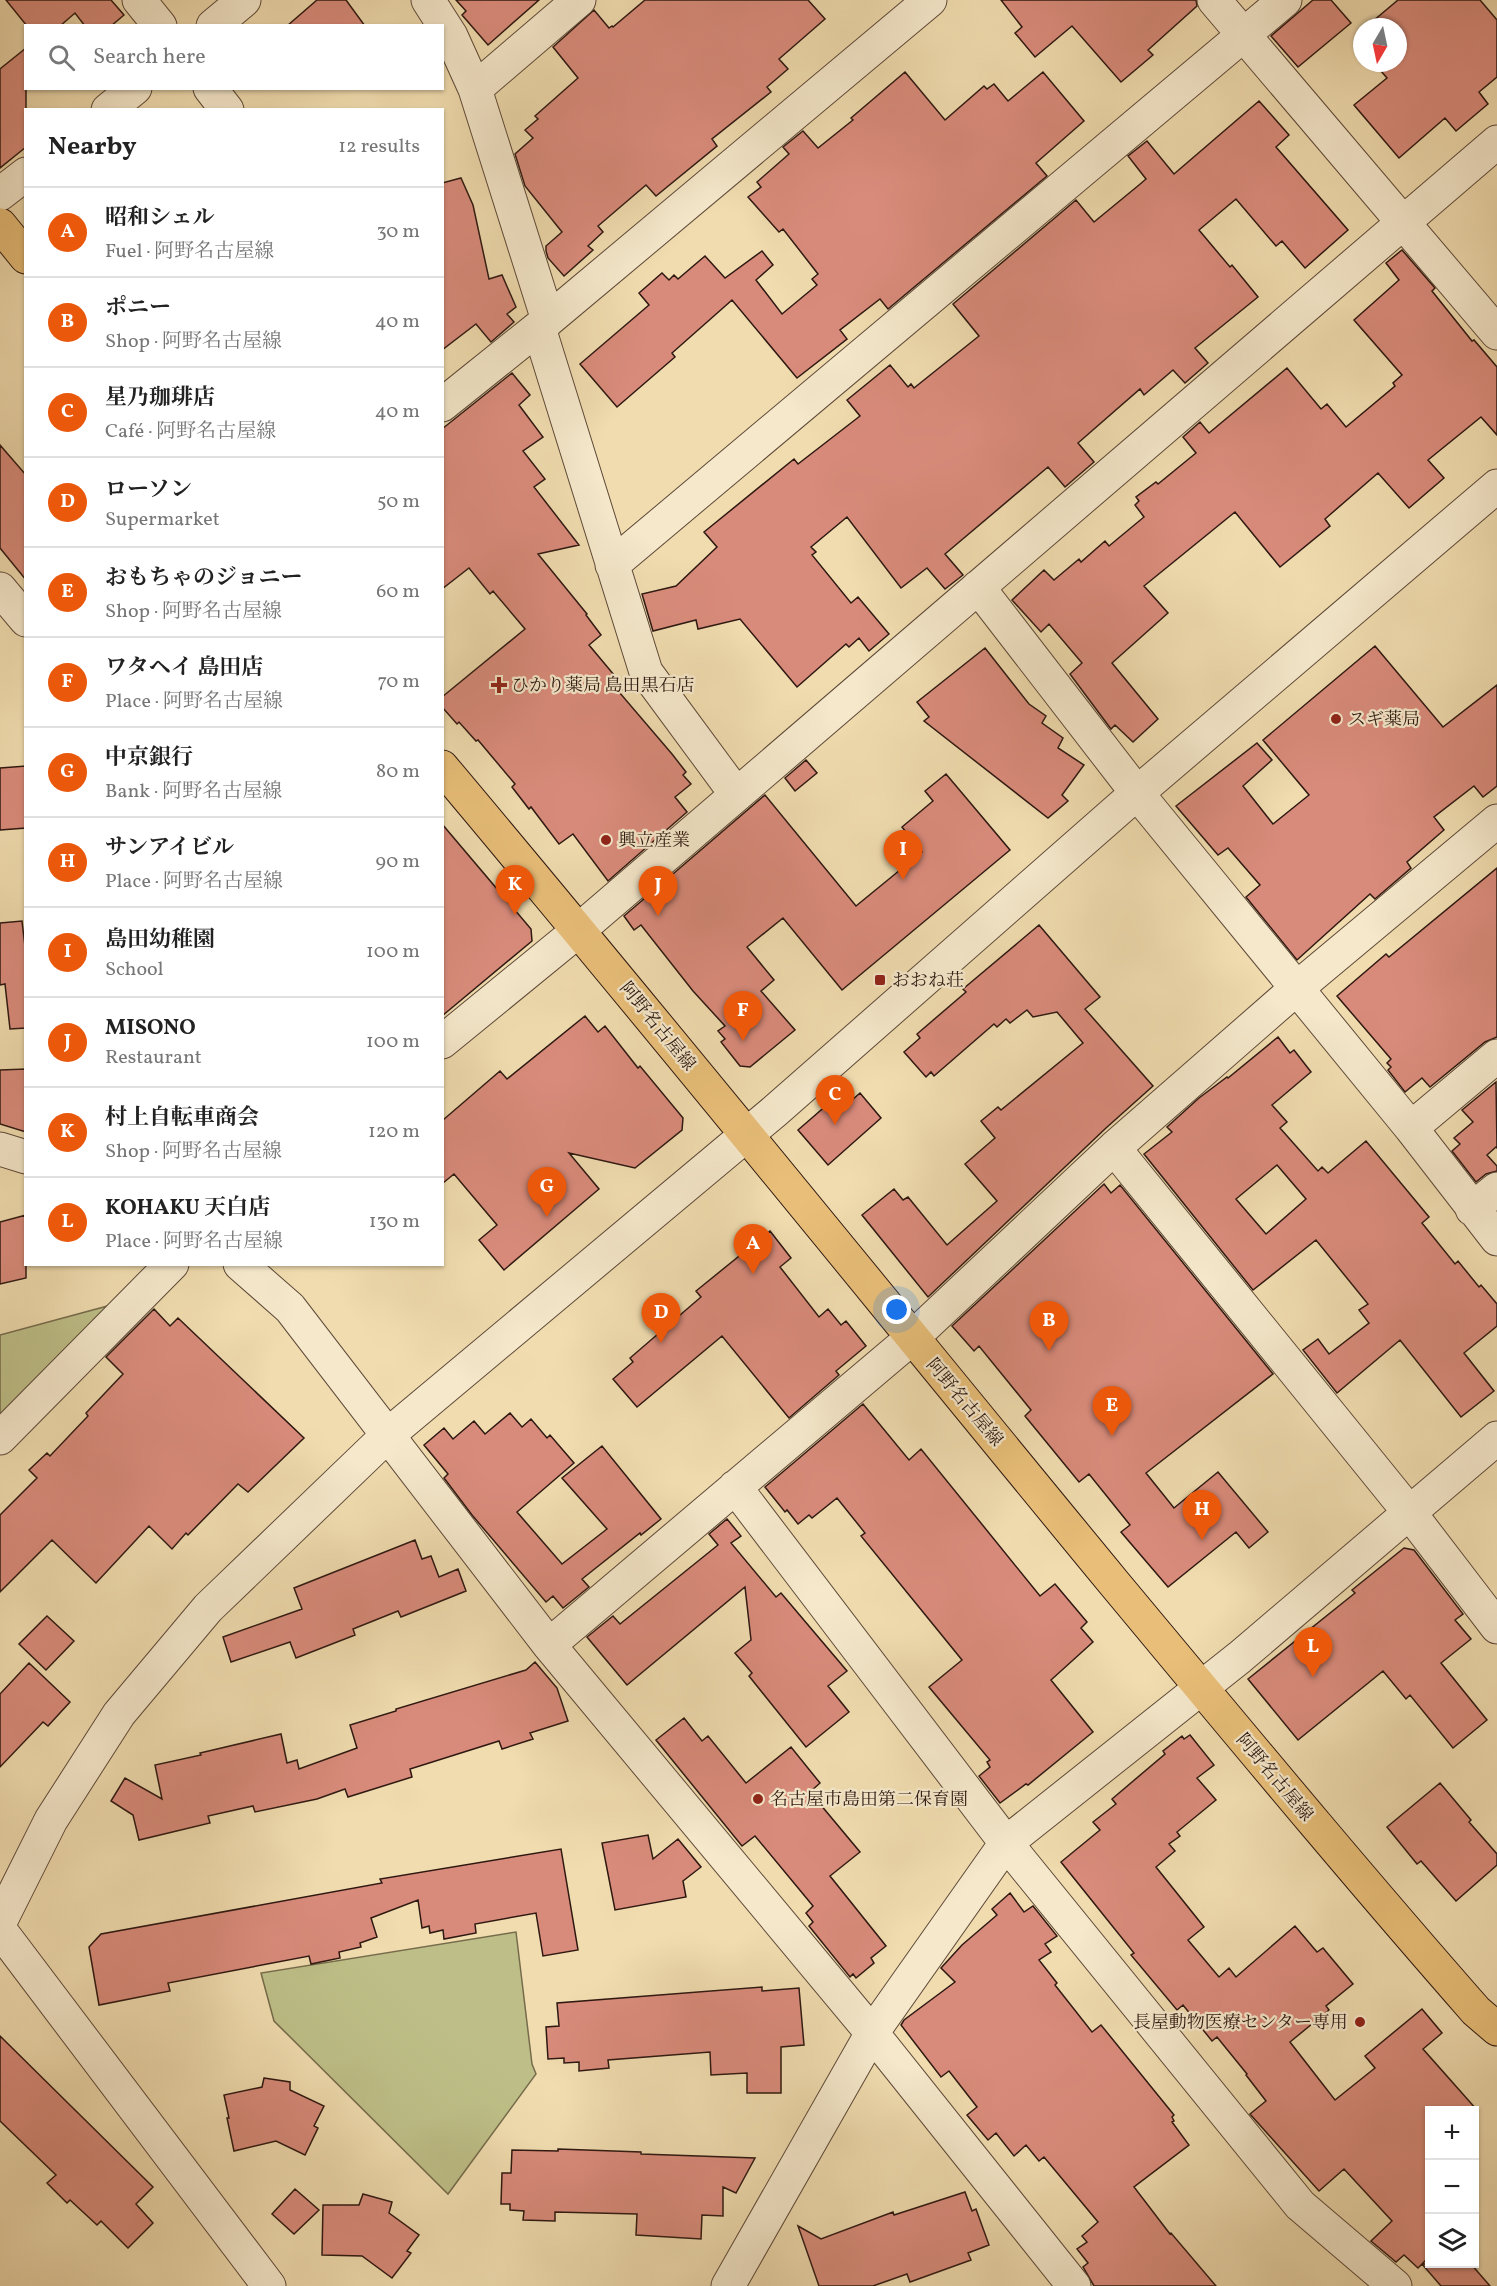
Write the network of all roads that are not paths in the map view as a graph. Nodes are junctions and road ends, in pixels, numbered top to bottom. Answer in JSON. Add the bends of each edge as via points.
{"nodes":[{"id":1,"x":139,"y":0,"type":"edge"},
{"id":2,"x":244,"y":0,"type":"edge"},
{"id":3,"x":428,"y":0,"type":"edge"},
{"id":4,"x":579,"y":0,"type":"edge"},
{"id":5,"x":930,"y":0,"type":"edge"},
{"id":6,"x":1214,"y":0,"type":"edge"},
{"id":7,"x":1285,"y":0,"type":"edge"},
{"id":8,"x":158,"y":24,"type":"edge"},
{"id":9,"x":215,"y":24,"type":"edge"},
{"id":10,"x":1244,"y":34,"type":"junction"},
{"id":11,"x":475,"y":89,"type":"junction"},
{"id":12,"x":133,"y":90,"type":"edge"},
{"id":13,"x":212,"y":90,"type":"edge"},
{"id":14,"x":110,"y":108,"type":"edge"},
{"id":15,"x":225,"y":108,"type":"edge"},
{"id":16,"x":1497,"y":142,"type":"edge"},
{"id":17,"x":24,"y":176,"type":"edge"},
{"id":18,"x":0,"y":194,"type":"edge"},
{"id":19,"x":1402,"y":223,"type":"junction"},
{"id":20,"x":0,"y":225,"type":"edge"},
{"id":21,"x":24,"y":255,"type":"edge"},
{"id":22,"x":543,"y":324,"type":"junction"},
{"id":23,"x":1497,"y":333,"type":"edge"},
{"id":24,"x":446,"y":394,"type":"edge"},
{"id":25,"x":1497,"y":486,"type":"edge"},
{"id":26,"x":612,"y":565,"type":"junction"},
{"id":27,"x":978,"y":586,"type":"junction"},
{"id":28,"x":0,"y":589,"type":"edge"},
{"id":29,"x":24,"y":618,"type":"edge"},
{"id":30,"x":444,"y":769,"type":"edge"},
{"id":31,"x":1137,"y":793,"type":"junction"},
{"id":32,"x":736,"y":794,"type":"junction"},
{"id":33,"x":1497,"y":821,"type":"edge"},
{"id":34,"x":579,"y":930,"type":"junction"},
{"id":35,"x":1297,"y":988,"type":"junction"},
{"id":36,"x":444,"y":1040,"type":"edge"},
{"id":37,"x":1497,"y":1056,"type":"edge"},
{"id":38,"x":1411,"y":1128,"type":"junction"},
{"id":39,"x":746,"y":1135,"type":"junction"},
{"id":40,"x":1114,"y":1148,"type":"junction"},
{"id":41,"x":0,"y":1149,"type":"edge"},
{"id":42,"x":24,"y":1156,"type":"edge"},
{"id":43,"x":1485,"y":1199,"type":"edge"},
{"id":44,"x":1497,"y":1239,"type":"edge"},
{"id":45,"x":170,"y":1266,"type":"edge"},
{"id":46,"x":242,"y":1266,"type":"edge"},
{"id":47,"x":912,"y":1338,"type":"junction"},
{"id":48,"x":389,"y":1434,"type":"junction"},
{"id":49,"x":0,"y":1438,"type":"edge"},
{"id":50,"x":1497,"y":1438,"type":"edge"},
{"id":51,"x":735,"y":1487,"type":"junction"},
{"id":52,"x":1409,"y":1512,"type":"junction"},
{"id":53,"x":1497,"y":1627,"type":"edge"},
{"id":54,"x":549,"y":1645,"type":"junction"},
{"id":55,"x":1202,"y":1689,"type":"junction"},
{"id":56,"x":1006,"y":1843,"type":"junction"},
{"id":57,"x":0,"y":1922,"type":"edge"},
{"id":58,"x":0,"y":1930,"type":"edge"},
{"id":59,"x":1497,"y":2029,"type":"edge"},
{"id":60,"x":872,"y":2033,"type":"junction"},
{"id":61,"x":731,"y":2284,"type":"edge"},
{"id":62,"x":269,"y":2286,"type":"edge"},
{"id":63,"x":1074,"y":2286,"type":"edge"},
{"id":64,"x":1395,"y":2286,"type":"edge"}],
"edges":[{"from":1,"to":8,"type":"street"},
{"from":2,"to":9,"type":"street"},
{"from":3,"to":11,"type":"street","via":[[452,36]]},
{"from":4,"to":11,"type":"street"},
{"from":5,"to":22,"type":"street"},
{"from":6,"to":10,"type":"street"},
{"from":7,"to":10,"type":"street"},
{"from":10,"to":19,"type":"street"},
{"from":10,"to":26,"type":"street"},
{"from":11,"to":22,"type":"street"},
{"from":12,"to":14,"type":"street"},
{"from":13,"to":15,"type":"street"},
{"from":16,"to":19,"type":"street"},
{"from":17,"to":18,"type":"street"},
{"from":19,"to":23,"type":"street"},
{"from":19,"to":27,"type":"street"},
{"from":20,"to":21,"type":"main road"},
{"from":22,"to":24,"type":"street"},
{"from":22,"to":26,"type":"street"},
{"from":25,"to":31,"type":"street"},
{"from":26,"to":32,"type":"street","via":[[646,672]]},
{"from":27,"to":31,"type":"street"},
{"from":27,"to":32,"type":"street"},
{"from":28,"to":29,"type":"street"},
{"from":30,"to":34,"type":"main road","name":"阿野名古屋線"},
{"from":31,"to":35,"type":"street"},
{"from":31,"to":39,"type":"street"},
{"from":32,"to":34,"type":"street"},
{"from":33,"to":35,"type":"street"},
{"from":34,"to":36,"type":"street"},
{"from":34,"to":39,"type":"main road","name":"阿野名古屋線"},
{"from":35,"to":38,"type":"street"},
{"from":35,"to":40,"type":"street"},
{"from":37,"to":38,"type":"street"},
{"from":38,"to":43,"type":"street"},
{"from":39,"to":47,"type":"main road","name":"阿野名古屋線"},
{"from":39,"to":48,"type":"street"},
{"from":40,"to":47,"type":"street"},
{"from":40,"to":52,"type":"street"},
{"from":41,"to":42,"type":"street"},
{"from":43,"to":44,"type":"street"},
{"from":45,"to":49,"type":"street"},
{"from":46,"to":48,"type":"street","via":[[290,1308]]},
{"from":47,"to":51,"type":"street"},
{"from":47,"to":55,"type":"main road","name":"阿野名古屋線"},
{"from":48,"to":54,"type":"street"},
{"from":48,"to":57,"type":"street","via":[[208,1608],[118,1714],[51,1820]]},
{"from":50,"to":52,"type":"street"},
{"from":51,"to":54,"type":"street"},
{"from":51,"to":56,"type":"street"},
{"from":52,"to":53,"type":"street"},
{"from":52,"to":55,"type":"street"},
{"from":54,"to":60,"type":"street"},
{"from":55,"to":56,"type":"street"},
{"from":55,"to":59,"type":"main road","name":"阿野名古屋線","via":[[1363,1883],[1476,2011]]},
{"from":56,"to":60,"type":"street"},
{"from":56,"to":64,"type":"street","via":[[1300,2205]]},
{"from":58,"to":62,"type":"street"},
{"from":60,"to":61,"type":"street"},
{"from":60,"to":63,"type":"street"}]}
